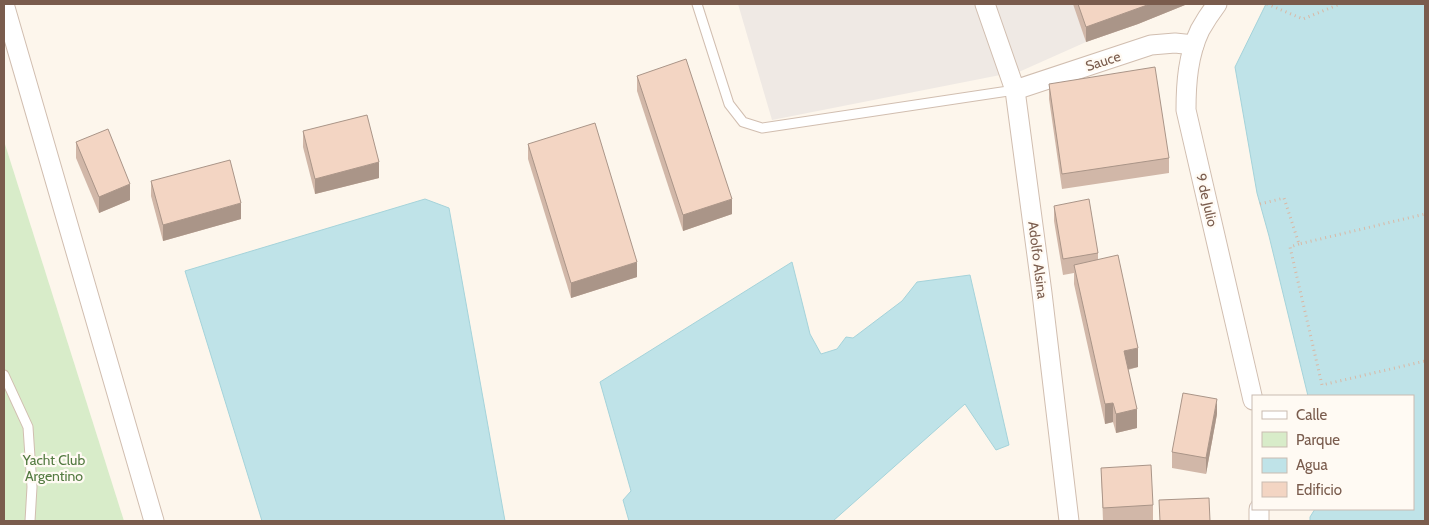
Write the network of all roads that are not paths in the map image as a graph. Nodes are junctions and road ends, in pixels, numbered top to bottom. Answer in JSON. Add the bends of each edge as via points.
{"nodes":[{"id":1,"x":4,"y":4,"type":"edge"},
{"id":2,"x":697,"y":4,"type":"edge"},
{"id":3,"x":985,"y":4,"type":"edge"},
{"id":4,"x":1216,"y":4,"type":"edge"},
{"id":5,"x":1194,"y":45,"type":"junction"},
{"id":6,"x":1014,"y":90,"type":"junction"},
{"id":7,"x":4,"y":375,"type":"edge"},
{"id":8,"x":1252,"y":396,"type":"edge"},
{"id":9,"x":30,"y":521,"type":"edge"},
{"id":10,"x":154,"y":521,"type":"edge"},
{"id":11,"x":1069,"y":521,"type":"edge"}],
"edges":[{"from":1,"to":10,"type":"street"},
{"from":2,"to":6,"type":"lane","via":[[729,104],[742,122],[762,128]]},
{"from":3,"to":6,"type":"street","name":"Adolfo Alsina"},
{"from":4,"to":5,"type":"street","name":"9 de Julio"},
{"from":5,"to":6,"type":"street","name":"Sauce","via":[[1151,45]]},
{"from":5,"to":8,"type":"street","name":"9 de Julio","via":[[1186,86],[1186,110]]},
{"from":6,"to":11,"type":"street","name":"Adolfo Alsina"},
{"from":7,"to":9,"type":"lane","via":[[28,427],[32,487]]}]}
